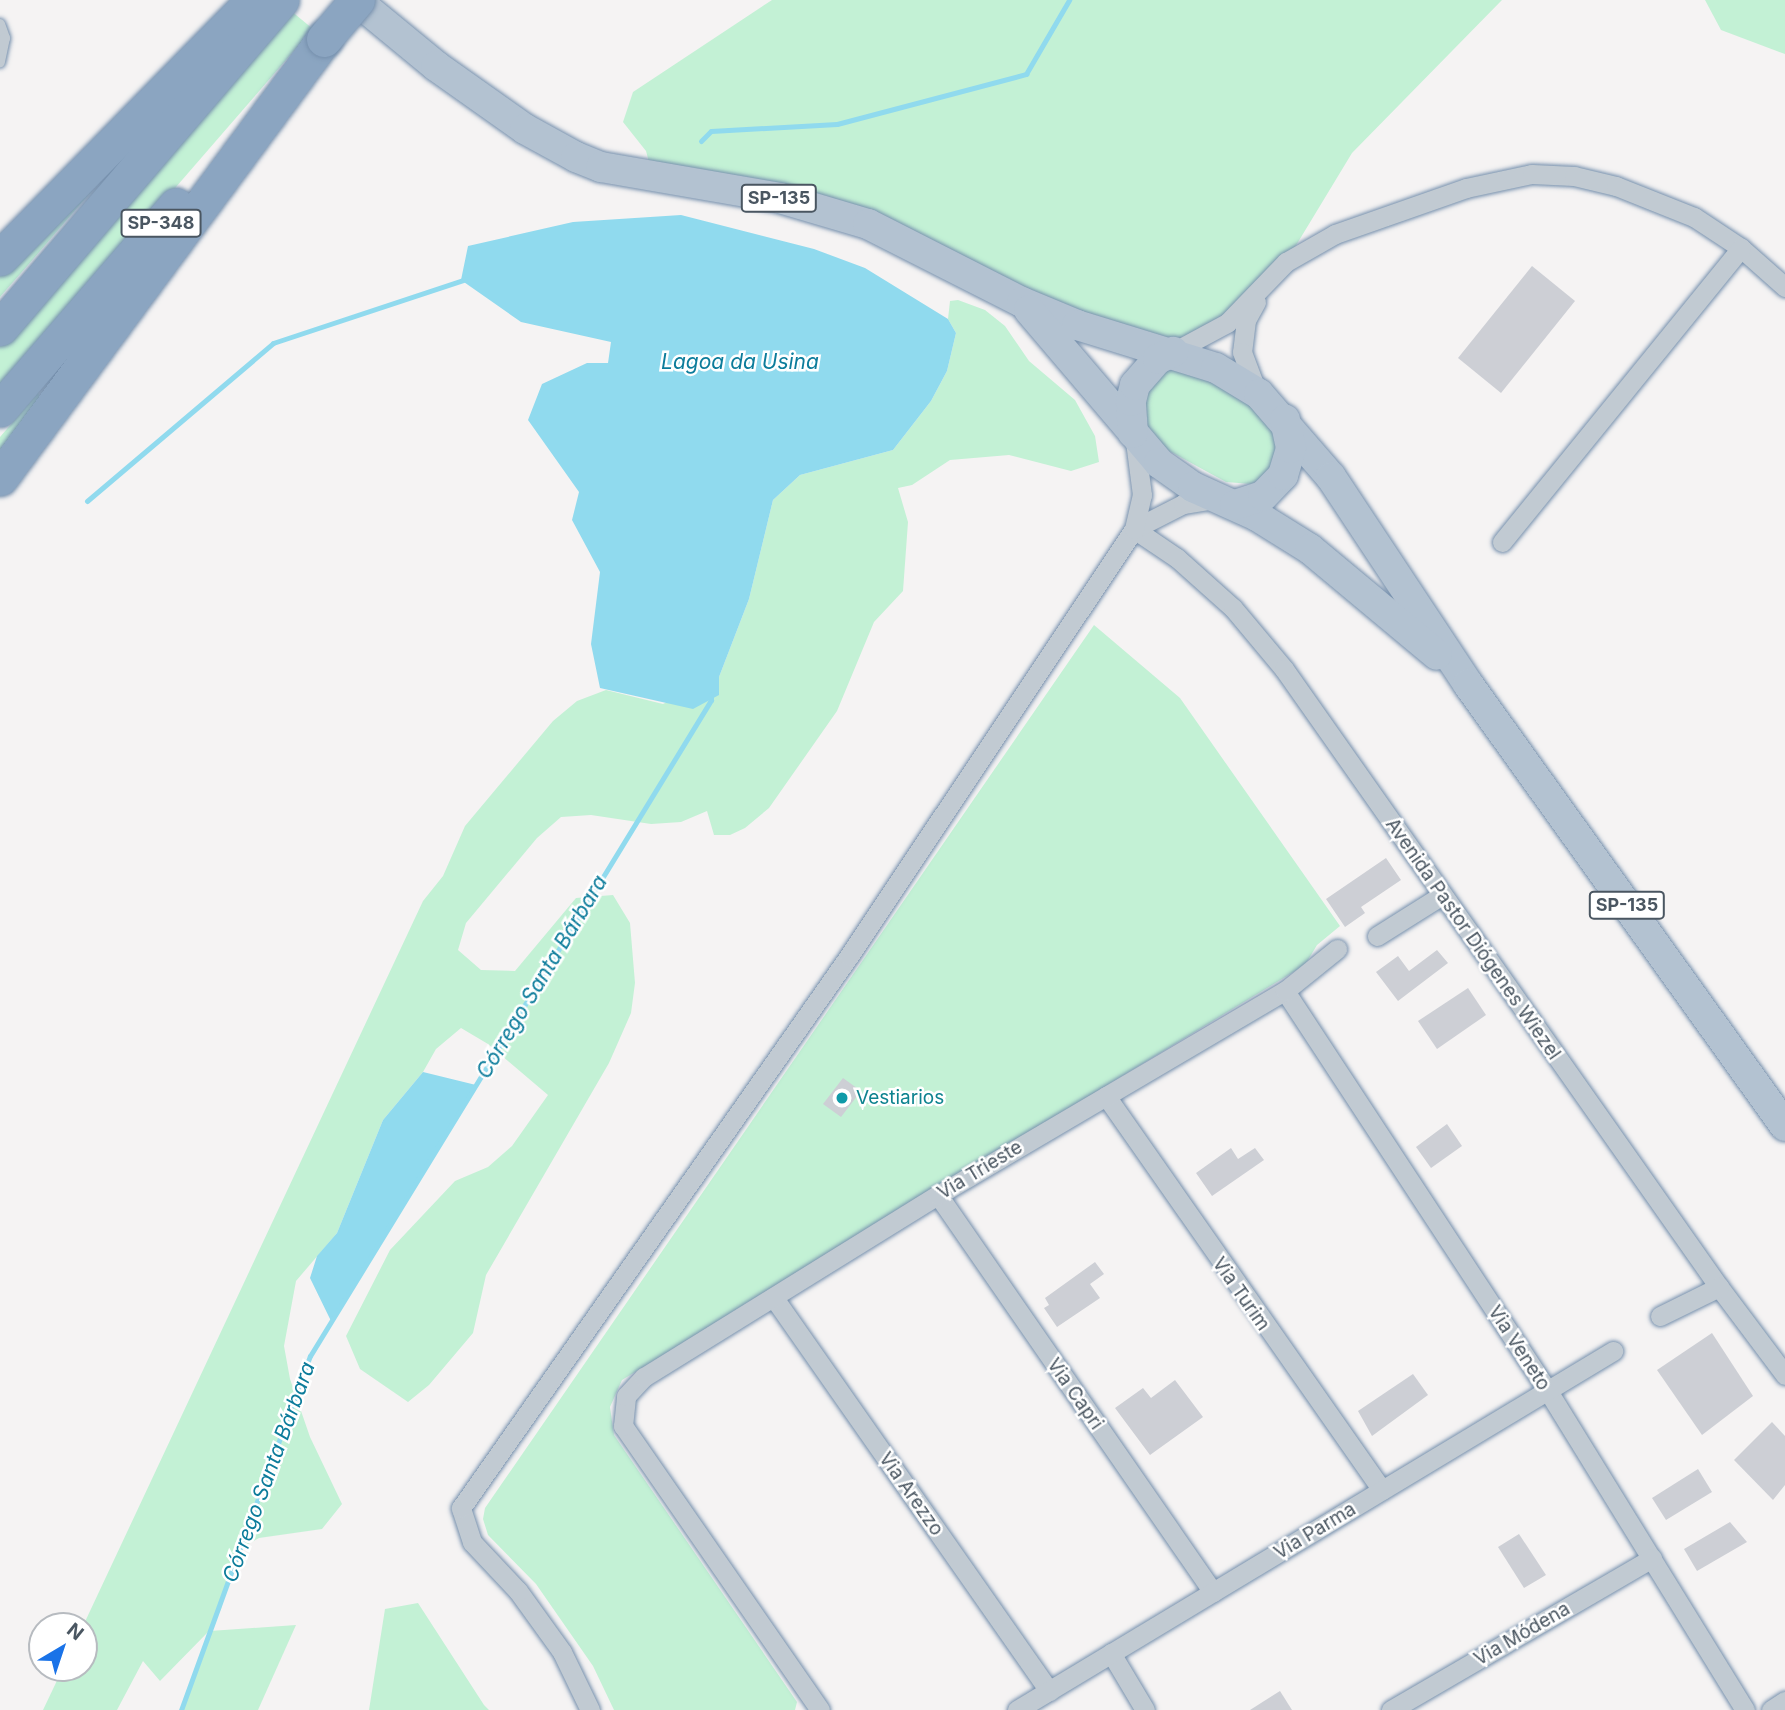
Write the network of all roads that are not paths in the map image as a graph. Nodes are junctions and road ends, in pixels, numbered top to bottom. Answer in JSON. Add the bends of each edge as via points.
{"nodes":[{"id":1,"x":254,"y":0,"type":"edge"},
{"id":2,"x":281,"y":0,"type":"edge"},
{"id":3,"x":356,"y":0,"type":"edge"},
{"id":4,"x":377,"y":0,"type":"edge"},
{"id":5,"x":0,"y":24,"type":"edge"},
{"id":6,"x":324,"y":39,"type":"junction"},
{"id":7,"x":1,"y":60,"type":"edge"},
{"id":8,"x":525,"y":130,"type":"junction"},
{"id":9,"x":1741,"y":248,"type":"junction"},
{"id":10,"x":0,"y":258,"type":"edge"},
{"id":11,"x":1785,"y":286,"type":"edge"},
{"id":12,"x":1263,"y":289,"type":"junction"},
{"id":13,"x":1022,"y":303,"type":"junction"},
{"id":14,"x":0,"y":328,"type":"edge"},
{"id":15,"x":1173,"y":352,"type":"junction"},
{"id":16,"x":1259,"y":394,"type":"junction"},
{"id":17,"x":0,"y":409,"type":"edge"},
{"id":18,"x":1285,"y":419,"type":"junction"},
{"id":19,"x":1133,"y":433,"type":"junction"},
{"id":20,"x":0,"y":478,"type":"edge"},
{"id":21,"x":1226,"y":502,"type":"junction"},
{"id":22,"x":1134,"y":529,"type":"junction"},
{"id":23,"x":1502,"y":542,"type":"dead end"},
{"id":24,"x":1468,"y":684,"type":"junction"},
{"id":25,"x":1442,"y":895,"type":"junction"},
{"id":26,"x":1377,"y":936,"type":"dead end"},
{"id":27,"x":1337,"y":949,"type":"dead end"},
{"id":28,"x":1285,"y":991,"type":"junction"},
{"id":29,"x":1105,"y":1096,"type":"junction"},
{"id":30,"x":1785,"y":1126,"type":"edge"},
{"id":31,"x":938,"y":1195,"type":"junction"},
{"id":32,"x":1718,"y":1287,"type":"junction"},
{"id":33,"x":774,"y":1298,"type":"junction"},
{"id":34,"x":1660,"y":1316,"type":"dead end"},
{"id":35,"x":1613,"y":1351,"type":"dead end"},
{"id":36,"x":1785,"y":1375,"type":"edge"},
{"id":37,"x":1548,"y":1391,"type":"junction"},
{"id":38,"x":1381,"y":1490,"type":"junction"},
{"id":39,"x":1652,"y":1558,"type":"junction"},
{"id":40,"x":1213,"y":1592,"type":"junction"},
{"id":41,"x":1111,"y":1653,"type":"junction"},
{"id":42,"x":1049,"y":1691,"type":"junction"},
{"id":43,"x":1785,"y":1702,"type":"edge"},
{"id":44,"x":590,"y":1710,"type":"edge"},
{"id":45,"x":820,"y":1710,"type":"edge"},
{"id":46,"x":1017,"y":1710,"type":"edge"},
{"id":47,"x":1145,"y":1710,"type":"edge"},
{"id":48,"x":1391,"y":1710,"type":"edge"},
{"id":49,"x":1745,"y":1710,"type":"edge"},
{"id":50,"x":1771,"y":1710,"type":"edge"}],
"edges":[{"from":1,"to":10,"type":"highway"},
{"from":2,"to":14,"type":"highway","number":"SP-348"},
{"from":3,"to":6,"type":"highway","number":"SP-348","bridge":true},
{"from":3,"to":8,"type":"main road","number":"SP-135"},
{"from":4,"to":8,"type":"main road","number":"SP-135"},
{"from":5,"to":7,"type":"lane","via":[[5,38]]},
{"from":6,"to":17,"type":"highway","number":"SP-348"},
{"from":6,"to":20,"type":"highway"},
{"from":8,"to":13,"type":"main road","number":"SP-135","via":[[601,167],[769,195],[868,224]]},
{"from":9,"to":11,"type":"street"},
{"from":9,"to":12,"type":"street","via":[[1694,217],[1648,197],[1574,176],[1532,174],[1428,200],[1335,234],[1286,262]]},
{"from":9,"to":23,"type":"street"},
{"from":12,"to":15,"type":"street","via":[[1227,323]]},
{"from":12,"to":16,"type":"street","via":[[1242,335],[1241,352]]},
{"from":13,"to":15,"type":"main road","number":"SP-135","via":[[1077,326]]},
{"from":13,"to":19,"type":"main road","number":"SP-135"},
{"from":15,"to":16,"type":"main road","number":"SP-135","via":[[1216,368]]},
{"from":15,"to":19,"type":"main road","via":[[1158,359],[1135,385]]},
{"from":16,"to":18,"type":"main road","number":"SP-135"},
{"from":18,"to":21,"type":"main road","via":[[1291,448],[1283,475],[1263,496]]},
{"from":18,"to":24,"type":"main road","number":"SP-135","via":[[1331,477]]},
{"from":19,"to":21,"type":"main road","number":"SP-135","via":[[1176,477]]},
{"from":19,"to":22,"type":"street","via":[[1142,487]]},
{"from":21,"to":22,"type":"street","via":[[1183,504]]},
{"from":21,"to":24,"type":"main road","number":"SP-135","via":[[1310,549]]},
{"from":22,"to":25,"type":"street","name":"Avenida Pastor Diógenes Wiezel","via":[[1177,558],[1233,608],[1284,669]]},
{"from":22,"to":44,"type":"street","via":[[849,956],[461,1508],[472,1542],[518,1591],[562,1652]]},
{"from":24,"to":30,"type":"main road","number":"SP-135"},
{"from":25,"to":26,"type":"street"},
{"from":25,"to":32,"type":"street","name":"Avenida Pastor Diógenes Wiezel"},
{"from":27,"to":28,"type":"street","name":"Via Trieste"},
{"from":28,"to":29,"type":"street","name":"Via Trieste"},
{"from":28,"to":37,"type":"street","name":"Via Veneto"},
{"from":29,"to":31,"type":"street","name":"Via Trieste"},
{"from":29,"to":38,"type":"street","name":"Via Turim"},
{"from":31,"to":33,"type":"street","name":"Via Trieste"},
{"from":31,"to":40,"type":"street","name":"Via Capri"},
{"from":32,"to":34,"type":"street"},
{"from":32,"to":36,"type":"street","name":"Avenida Pastor Diógenes Wiezel"},
{"from":33,"to":42,"type":"street","name":"Via Arezzo"},
{"from":33,"to":45,"type":"street","name":"Via Trieste","via":[[644,1377],[626,1396],[623,1426]]},
{"from":35,"to":37,"type":"street","name":"Via Parma"},
{"from":37,"to":38,"type":"street","name":"Via Parma"},
{"from":37,"to":39,"type":"street","name":"Via Veneto"},
{"from":38,"to":40,"type":"street","name":"Via Parma"},
{"from":39,"to":48,"type":"street","name":"Via Módena"},
{"from":39,"to":49,"type":"street","name":"Via Veneto"},
{"from":40,"to":41,"type":"street","name":"Via Parma"},
{"from":41,"to":42,"type":"street","name":"Via Parma"},
{"from":41,"to":47,"type":"street"},
{"from":42,"to":46,"type":"street","name":"Via Parma"},
{"from":43,"to":50,"type":"street"}]}
